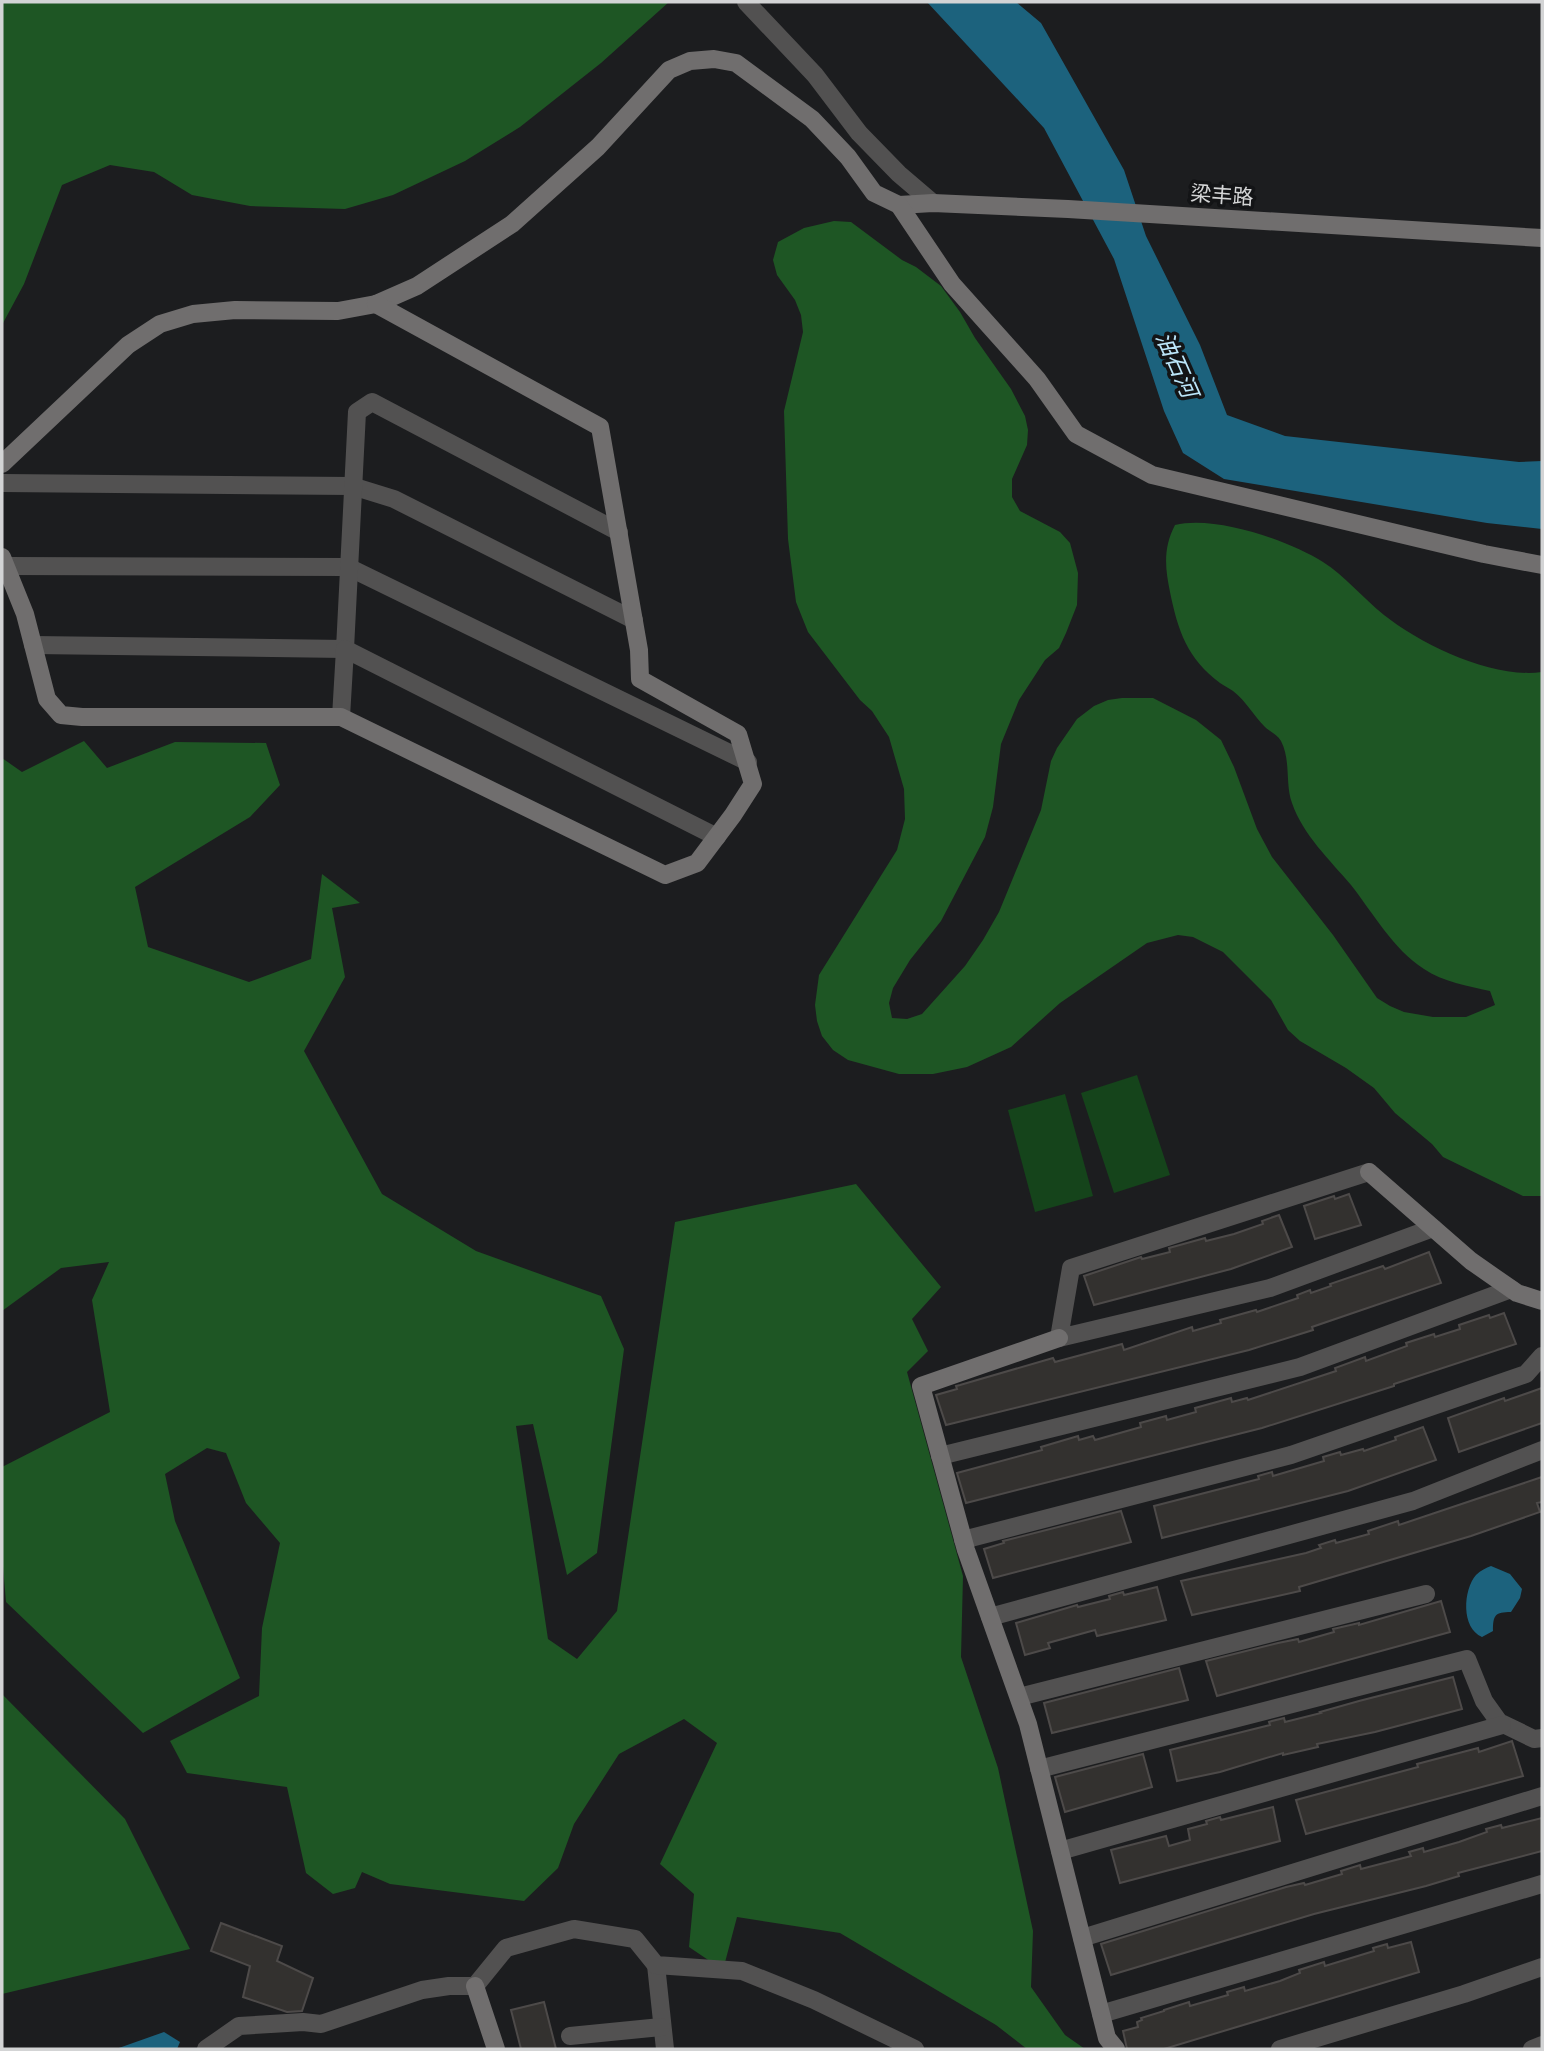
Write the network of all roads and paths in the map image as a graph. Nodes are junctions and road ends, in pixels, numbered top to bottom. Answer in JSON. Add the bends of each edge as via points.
{"nodes":[{"id":1,"x":746,"y":2,"type":"edge"},
{"id":2,"x":933,"y":203,"type":"junction"},
{"id":3,"x":899,"y":205,"type":"junction"},
{"id":4,"x":1542,"y":238,"type":"edge"},
{"id":5,"x":376,"y":304,"type":"junction"},
{"id":6,"x":2,"y":464,"type":"edge"},
{"id":7,"x":2,"y":483,"type":"edge"},
{"id":8,"x":352,"y":486,"type":"junction"},
{"id":9,"x":619,"y":532,"type":"junction"},
{"id":10,"x":4,"y":561,"type":"edge"},
{"id":11,"x":1542,"y":565,"type":"edge"},
{"id":12,"x":348,"y":567,"type":"junction"},
{"id":13,"x":634,"y":620,"type":"junction"},
{"id":14,"x":33,"y":645,"type":"junction"},
{"id":15,"x":345,"y":649,"type":"junction"},
{"id":16,"x":341,"y":717,"type":"junction"},
{"id":17,"x":748,"y":762,"type":"junction"},
{"id":18,"x":717,"y":837,"type":"junction"},
{"id":19,"x":1433,"y":1228,"type":"junction"},
{"id":20,"x":1511,"y":1289,"type":"junction"},
{"id":21,"x":1542,"y":1301,"type":"edge"},
{"id":22,"x":1059,"y":1338,"type":"junction"},
{"id":23,"x":1542,"y":1356,"type":"edge"},
{"id":24,"x":1542,"y":1450,"type":"edge"},
{"id":25,"x":940,"y":1456,"type":"junction"},
{"id":26,"x":963,"y":1540,"type":"junction"},
{"id":27,"x":1426,"y":1594,"type":"dead end"},
{"id":28,"x":990,"y":1617,"type":"junction"},
{"id":29,"x":1018,"y":1697,"type":"junction"},
{"id":30,"x":1502,"y":1725,"type":"junction"},
{"id":31,"x":1542,"y":1738,"type":"edge"},
{"id":32,"x":1039,"y":1769,"type":"junction"},
{"id":33,"x":1542,"y":1796,"type":"edge"},
{"id":34,"x":1060,"y":1851,"type":"junction"},
{"id":35,"x":1542,"y":1884,"type":"edge"},
{"id":36,"x":1082,"y":1938,"type":"junction"},
{"id":37,"x":656,"y":1965,"type":"junction"},
{"id":38,"x":1542,"y":1967,"type":"edge"},
{"id":39,"x":475,"y":1986,"type":"junction"},
{"id":40,"x":1101,"y":2014,"type":"junction"},
{"id":41,"x":661,"y":2027,"type":"junction"},
{"id":42,"x":570,"y":2036,"type":"dead end"},
{"id":43,"x":1542,"y":2045,"type":"edge"},
{"id":44,"x":206,"y":2049,"type":"edge"},
{"id":45,"x":496,"y":2049,"type":"edge"},
{"id":46,"x":665,"y":2049,"type":"edge"},
{"id":47,"x":915,"y":2049,"type":"edge"},
{"id":48,"x":1116,"y":2049,"type":"edge"},
{"id":49,"x":1280,"y":2049,"type":"edge"},
{"id":50,"x":1532,"y":2049,"type":"edge"}],
"edges":[{"from":1,"to":2,"type":"street","via":[[815,75],[859,133]]},
{"from":2,"to":3,"type":"street","name":"梁丰路"},
{"from":2,"to":4,"type":"street","name":"梁丰路"},
{"from":3,"to":5,"type":"street","via":[[874,193],[812,119],[736,63],[690,61],[669,70],[598,147],[512,224],[417,286]]},
{"from":3,"to":11,"type":"street","via":[[952,284],[1037,379],[1076,434],[1152,475]]},
{"from":5,"to":6,"type":"street","via":[[338,311],[235,310],[193,314],[160,324],[128,345]]},
{"from":5,"to":9,"type":"street","via":[[600,427]]},
{"from":7,"to":8,"type":"street"},
{"from":8,"to":9,"type":"street","via":[[356,412],[372,402]]},
{"from":8,"to":12,"type":"street"},
{"from":8,"to":13,"type":"street","via":[[394,499]]},
{"from":9,"to":13,"type":"street"},
{"from":10,"to":12,"type":"street"},
{"from":10,"to":14,"type":"street"},
{"from":12,"to":15,"type":"street"},
{"from":12,"to":17,"type":"street"},
{"from":13,"to":17,"type":"street","via":[[640,679],[738,734]]},
{"from":14,"to":15,"type":"street"},
{"from":14,"to":16,"type":"street","via":[[47,699],[61,715]]},
{"from":15,"to":16,"type":"street"},
{"from":15,"to":18,"type":"street"},
{"from":16,"to":18,"type":"street","via":[[665,875],[697,863]]},
{"from":17,"to":18,"type":"street","via":[[753,784]]},
{"from":19,"to":20,"type":"street"},
{"from":19,"to":22,"type":"street","via":[[1270,1288]]},
{"from":19,"to":22,"type":"street","via":[[1369,1172],[1071,1268]]},
{"from":20,"to":21,"type":"street"},
{"from":20,"to":25,"type":"street","via":[[1300,1367]]},
{"from":22,"to":25,"type":"street","via":[[921,1385]]},
{"from":23,"to":26,"type":"street","via":[[1526,1374],[1292,1455]]},
{"from":24,"to":28,"type":"street","via":[[1413,1501]]},
{"from":25,"to":26,"type":"street"},
{"from":26,"to":28,"type":"street"},
{"from":27,"to":29,"type":"street"},
{"from":28,"to":29,"type":"street"},
{"from":29,"to":32,"type":"street"},
{"from":30,"to":31,"type":"street"},
{"from":30,"to":32,"type":"street","via":[[1484,1701],[1467,1658]]},
{"from":30,"to":34,"type":"street"},
{"from":32,"to":34,"type":"street"},
{"from":33,"to":36,"type":"street"},
{"from":34,"to":36,"type":"street"},
{"from":35,"to":40,"type":"street"},
{"from":36,"to":40,"type":"street"},
{"from":37,"to":39,"type":"street","via":[[635,1939],[574,1929],[506,1948]]},
{"from":37,"to":41,"type":"street"},
{"from":37,"to":47,"type":"street","via":[[742,1971]]},
{"from":38,"to":49,"type":"street"},
{"from":39,"to":44,"type":"street","via":[[422,1990],[320,2024],[239,2026]]},
{"from":39,"to":45,"type":"street"},
{"from":40,"to":48,"type":"street","via":[[1107,2038]]},
{"from":41,"to":42,"type":"street"},
{"from":41,"to":46,"type":"street"},
{"from":43,"to":50,"type":"street"}]}
